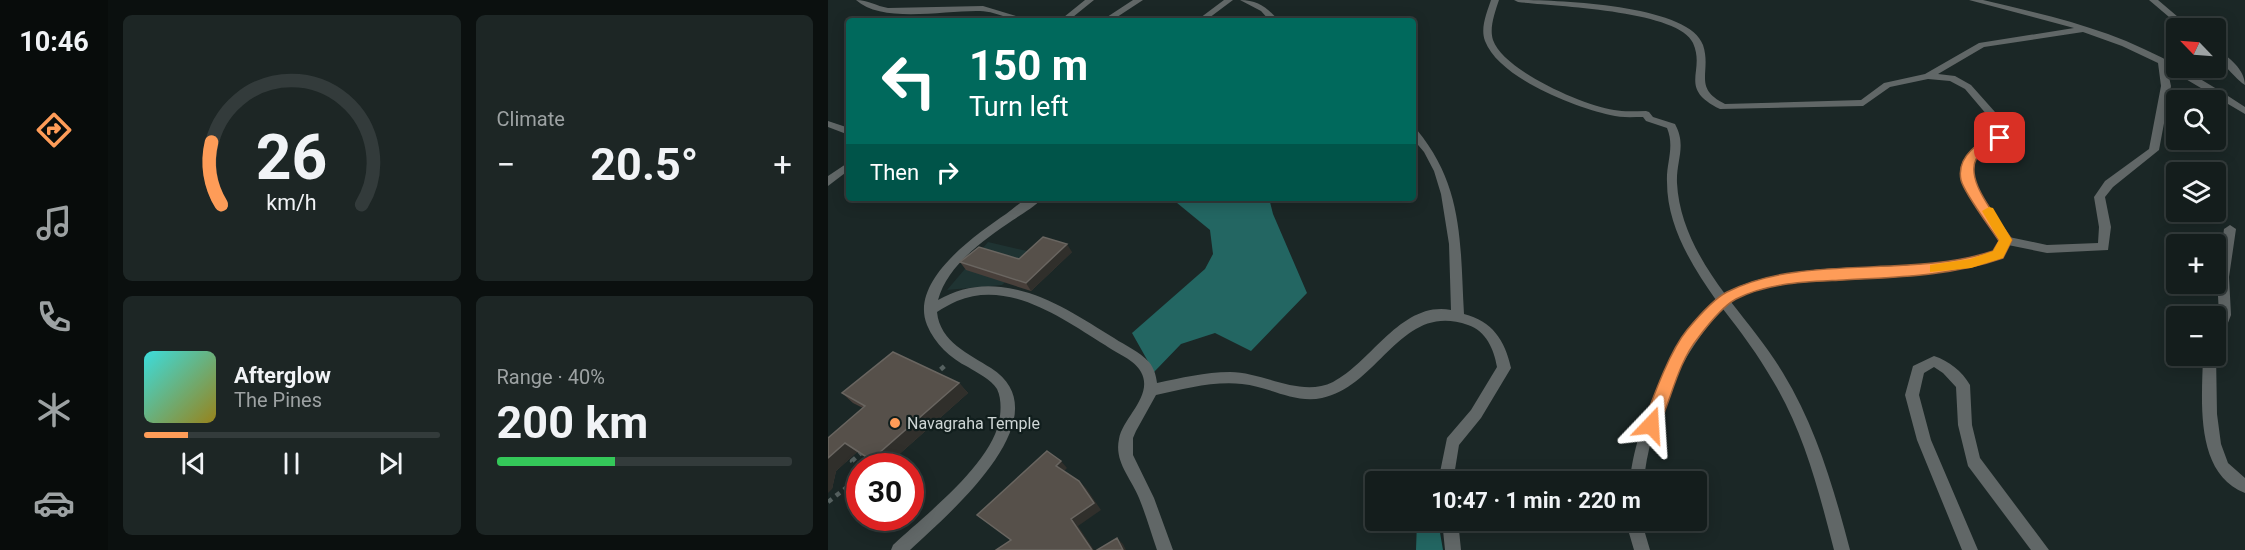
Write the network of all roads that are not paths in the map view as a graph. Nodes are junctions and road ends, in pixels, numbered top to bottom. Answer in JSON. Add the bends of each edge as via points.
{"nodes":[{"id":1,"x":860,"y":0,"type":"edge"},
{"id":2,"x":1090,"y":0,"type":"edge"},
{"id":3,"x":1140,"y":0,"type":"edge"},
{"id":4,"x":1229,"y":0,"type":"edge"},
{"id":5,"x":1244,"y":0,"type":"edge"},
{"id":6,"x":1495,"y":0,"type":"edge"},
{"id":7,"x":1518,"y":0,"type":"edge"},
{"id":8,"x":1973,"y":0,"type":"edge"},
{"id":9,"x":2153,"y":0,"type":"edge"},
{"id":10,"x":1011,"y":18,"type":"edge"},
{"id":11,"x":1067,"y":18,"type":"edge"},
{"id":12,"x":1110,"y":18,"type":"edge"},
{"id":13,"x":1204,"y":18,"type":"edge"},
{"id":14,"x":1272,"y":18,"type":"edge"},
{"id":15,"x":2175,"y":18,"type":"edge"},
{"id":16,"x":2086,"y":29,"type":"junction"},
{"id":17,"x":2226,"y":61,"type":"edge"},
{"id":18,"x":2162,"y":64,"type":"junction"},
{"id":19,"x":1928,"y":76,"type":"junction"},
{"id":20,"x":2245,"y":82,"type":"edge"},
{"id":21,"x":2245,"y":111,"type":"edge"},
{"id":22,"x":828,"y":124,"type":"edge"},
{"id":23,"x":846,"y":131,"type":"edge"},
{"id":24,"x":1416,"y":135,"type":"edge"},
{"id":25,"x":846,"y":167,"type":"edge"},
{"id":26,"x":828,"y":182,"type":"edge"},
{"id":27,"x":1033,"y":201,"type":"edge"},
{"id":28,"x":2230,"y":229,"type":"dead end"},
{"id":29,"x":2005,"y":240,"type":"junction"},
{"id":30,"x":1723,"y":302,"type":"junction"},
{"id":31,"x":2225,"y":306,"type":"edge"},
{"id":32,"x":931,"y":309,"type":"junction"},
{"id":33,"x":1458,"y":317,"type":"junction"},
{"id":34,"x":2209,"y":366,"type":"edge"},
{"id":35,"x":1151,"y":390,"type":"junction"},
{"id":36,"x":1447,"y":471,"type":"edge"},
{"id":37,"x":1637,"y":471,"type":"edge"},
{"id":38,"x":2245,"y":486,"type":"edge"},
{"id":39,"x":1451,"y":531,"type":"edge"},
{"id":40,"x":1637,"y":531,"type":"edge"},
{"id":41,"x":899,"y":550,"type":"edge"},
{"id":42,"x":1165,"y":550,"type":"edge"},
{"id":43,"x":1453,"y":550,"type":"edge"},
{"id":44,"x":1642,"y":550,"type":"edge"},
{"id":45,"x":1842,"y":550,"type":"edge"},
{"id":46,"x":1970,"y":550,"type":"edge"},
{"id":47,"x":2041,"y":550,"type":"edge"}],
"edges":[{"from":1,"to":10,"type":"street","via":[[873,8],[888,10],[983,8]]},
{"from":2,"to":11,"type":"street"},
{"from":3,"to":12,"type":"street"},
{"from":4,"to":13,"type":"street"},
{"from":5,"to":14,"type":"street","via":[[1264,9]]},
{"from":6,"to":30,"type":"street","via":[[1487,30],[1489,41],[1504,62],[1595,109],[1646,114],[1649,119],[1671,126],[1679,141],[1672,184],[1687,244]]},
{"from":7,"to":19,"type":"street","via":[[1632,12],[1677,24],[1692,33],[1699,45],[1703,95],[1723,107],[1863,103],[1887,85]]},
{"from":8,"to":16,"type":"street"},
{"from":9,"to":15,"type":"street"},
{"from":16,"to":18,"type":"street"},
{"from":16,"to":19,"type":"street","via":[[1982,45]]},
{"from":17,"to":20,"type":"street"},
{"from":18,"to":21,"type":"street"},
{"from":18,"to":29,"type":"street","via":[[2166,86],[2154,150],[2109,184],[2099,197],[2104,247],[2047,249]]},
{"from":19,"to":29,"type":"street","via":[[1952,78],[1968,87],[1998,121],[2000,138],[1978,149],[1968,163],[1968,181]]},
{"from":22,"to":23,"type":"street"},
{"from":24,"to":33,"type":"street","via":[[1432,153],[1443,179],[1453,233]]},
{"from":25,"to":26,"type":"street"},
{"from":27,"to":32,"type":"street","via":[[948,268],[931,299]]},
{"from":28,"to":31,"type":"street","via":[[2223,277]]},
{"from":29,"to":30,"type":"street","via":[[1998,254],[1971,263],[1760,284]]},
{"from":30,"to":37,"type":"street","via":[[1691,335],[1666,386]]},
{"from":30,"to":45,"type":"street","via":[[1765,356],[1794,403]]},
{"from":32,"to":35,"type":"street","via":[[946,300],[993,290],[1021,294],[1057,309],[1137,360],[1149,372]]},
{"from":32,"to":41,"type":"street","via":[[931,323],[957,354],[999,382],[1007,406],[1006,421],[992,455],[976,476]]},
{"from":33,"to":35,"type":"street","via":[[1443,314],[1417,322],[1350,378],[1320,393],[1230,377]]},
{"from":33,"to":36,"type":"street","via":[[1480,323],[1501,349],[1504,368],[1476,414],[1452,442]]},
{"from":34,"to":38,"type":"street","via":[[2208,395],[2217,454],[2224,470]]},
{"from":35,"to":42,"type":"street","via":[[1126,430],[1125,450]]},
{"from":39,"to":43,"type":"street"},
{"from":40,"to":44,"type":"street"},
{"from":46,"to":47,"type":"street","via":[[1924,440],[1912,395],[1918,370],[1934,361],[1963,385],[1965,425],[1974,461]]}]}
